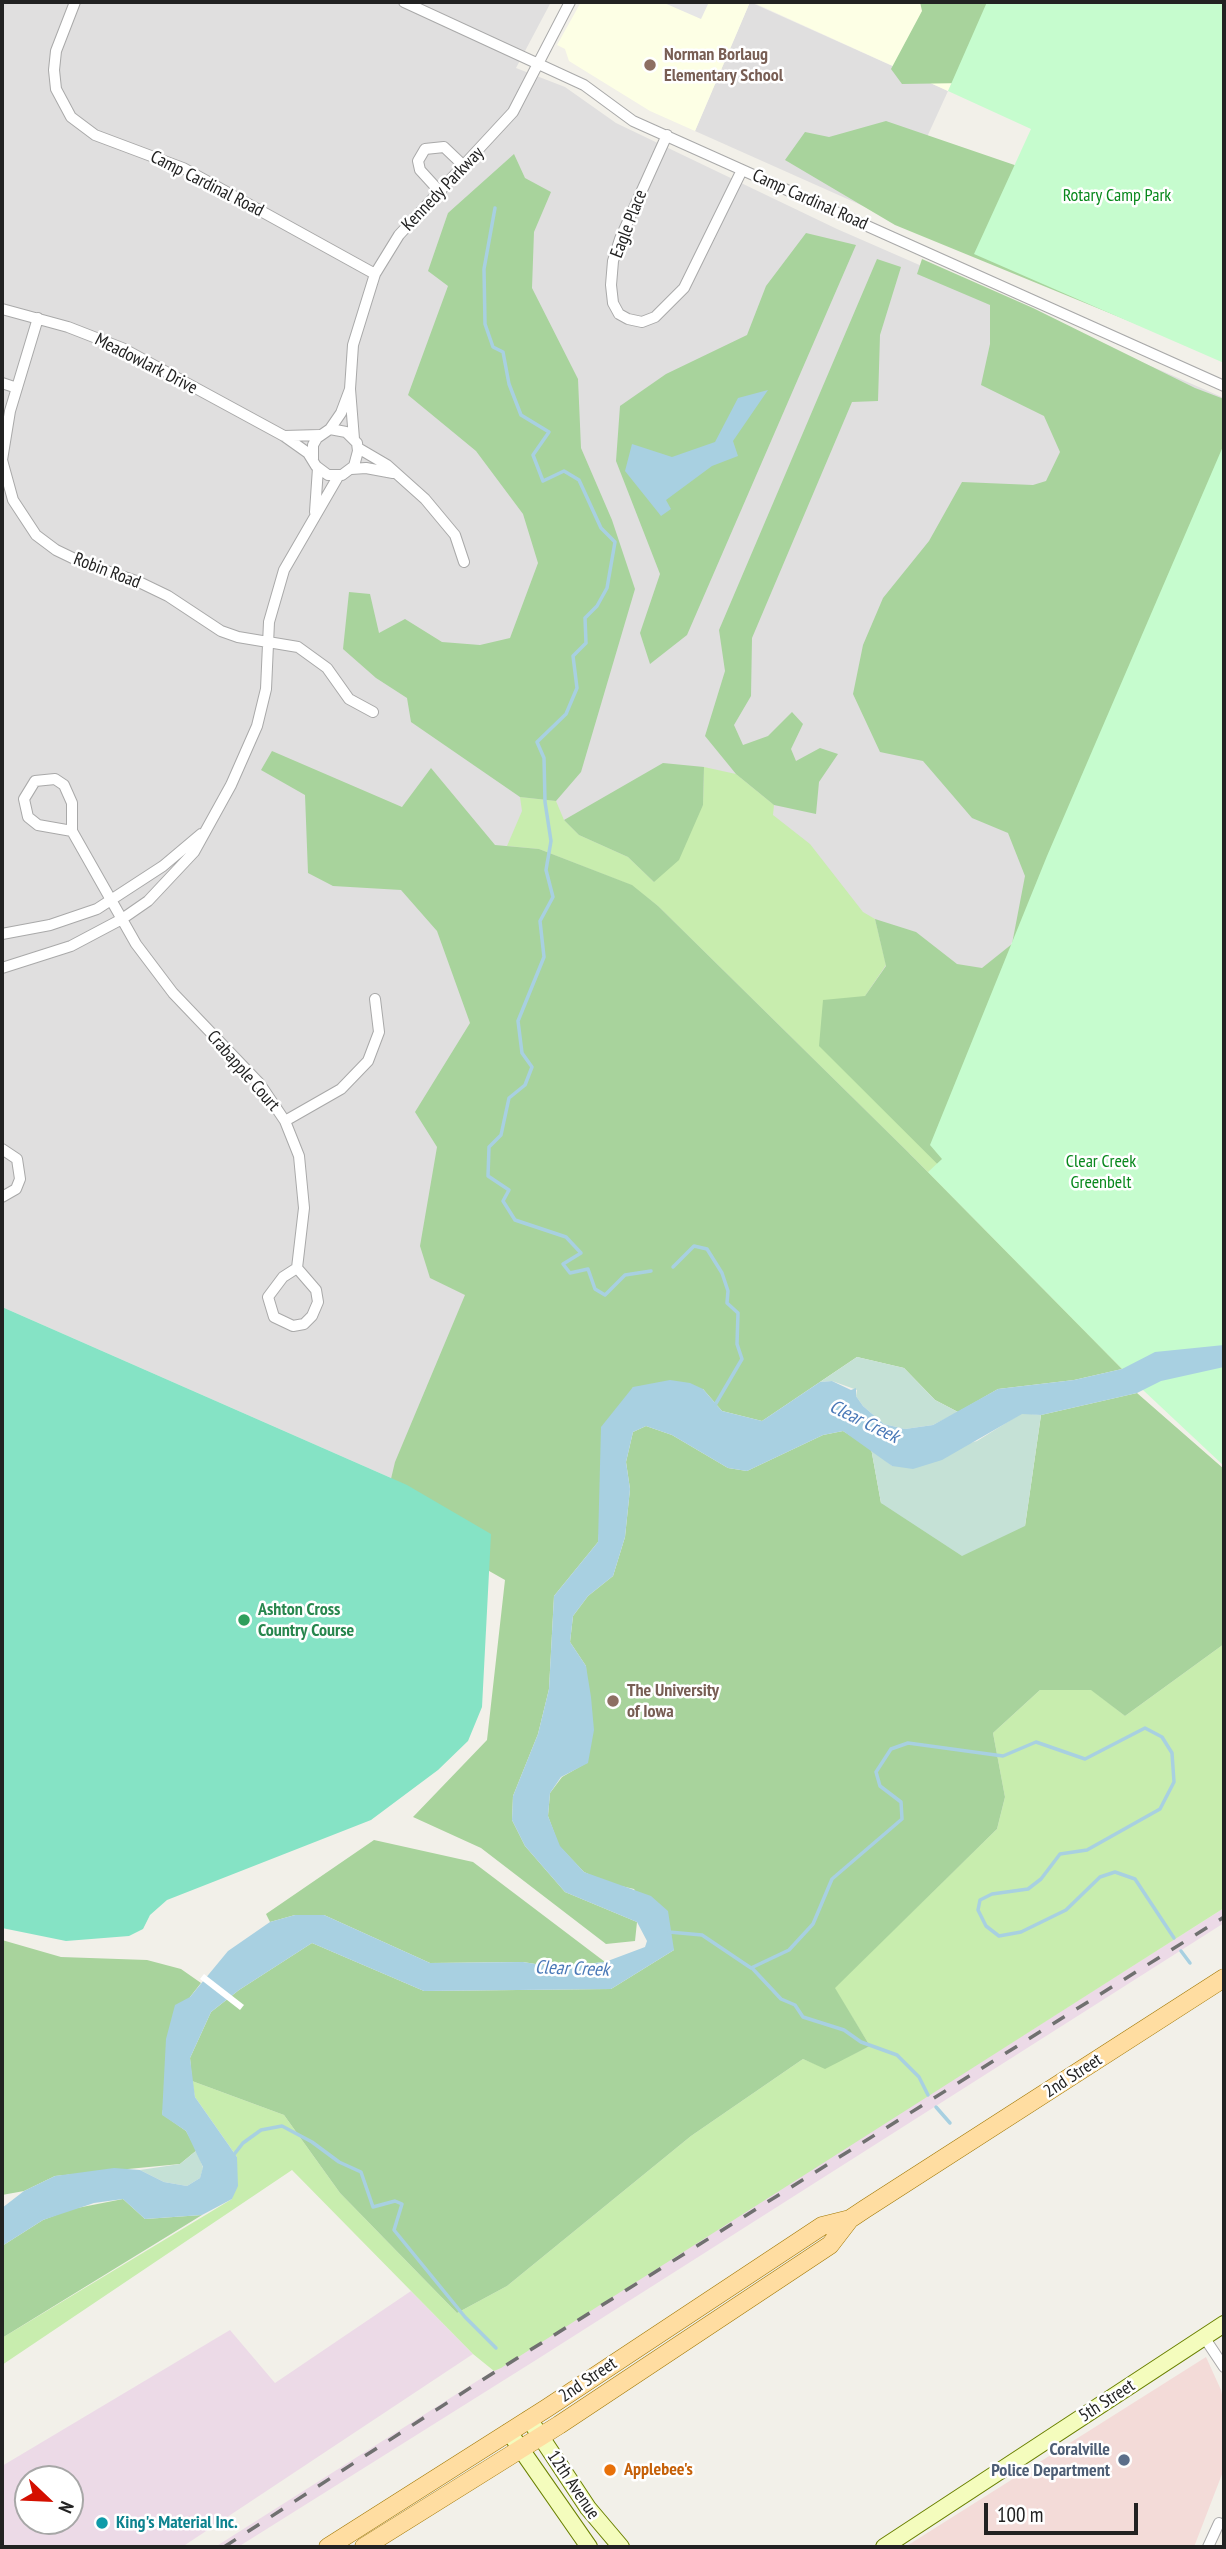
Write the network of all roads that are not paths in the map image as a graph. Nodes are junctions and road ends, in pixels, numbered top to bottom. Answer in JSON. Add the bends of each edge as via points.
{"nodes":[{"id":1,"x":75,"y":2,"type":"edge"},
{"id":2,"x":404,"y":2,"type":"edge"},
{"id":3,"x":570,"y":2,"type":"edge"},
{"id":4,"x":539,"y":62,"type":"junction"},
{"id":5,"x":667,"y":135,"type":"junction"},
{"id":6,"x":464,"y":167,"type":"junction"},
{"id":7,"x":742,"y":170,"type":"junction"},
{"id":8,"x":441,"y":193,"type":"junction"},
{"id":9,"x":375,"y":274,"type":"junction"},
{"id":10,"x":2,"y":309,"type":"edge"},
{"id":11,"x":38,"y":318,"type":"junction"},
{"id":12,"x":2,"y":383,"type":"edge"},
{"id":13,"x":1224,"y":386,"type":"edge"},
{"id":14,"x":17,"y":388,"type":"junction"},
{"id":15,"x":350,"y":389,"type":"junction"},
{"id":16,"x":330,"y":429,"type":"junction"},
{"id":17,"x":320,"y":435,"type":"junction"},
{"id":18,"x":284,"y":436,"type":"junction"},
{"id":19,"x":356,"y":443,"type":"junction"},
{"id":20,"x":315,"y":464,"type":"junction"},
{"id":21,"x":351,"y":469,"type":"junction"},
{"id":22,"x":393,"y":472,"type":"junction"},
{"id":23,"x":339,"y":475,"type":"junction"},
{"id":24,"x":315,"y":514,"type":"junction"},
{"id":25,"x":464,"y":562,"type":"dead end"},
{"id":26,"x":267,"y":641,"type":"junction"},
{"id":27,"x":373,"y":712,"type":"dead end"},
{"id":28,"x":206,"y":830,"type":"junction"},
{"id":29,"x":72,"y":831,"type":"junction"},
{"id":30,"x":111,"y":902,"type":"junction"},
{"id":31,"x":122,"y":919,"type":"junction"},
{"id":32,"x":2,"y":934,"type":"edge"},
{"id":33,"x":2,"y":968,"type":"edge"},
{"id":34,"x":375,"y":999,"type":"dead end"},
{"id":35,"x":285,"y":1121,"type":"junction"},
{"id":36,"x":2,"y":1149,"type":"edge"},
{"id":37,"x":2,"y":1197,"type":"edge"},
{"id":38,"x":297,"y":1268,"type":"junction"},
{"id":39,"x":1224,"y":1978,"type":"edge"},
{"id":40,"x":850,"y":2219,"type":"junction"},
{"id":41,"x":1224,"y":2324,"type":"edge"},
{"id":42,"x":1204,"y":2337,"type":"junction"},
{"id":43,"x":1224,"y":2367,"type":"edge"},
{"id":44,"x":529,"y":2419,"type":"junction"},
{"id":45,"x":509,"y":2432,"type":"junction"},
{"id":46,"x":540,"y":2436,"type":"junction"},
{"id":47,"x":521,"y":2448,"type":"junction"},
{"id":48,"x":1219,"y":2523,"type":"dead end"},
{"id":49,"x":328,"y":2547,"type":"edge"},
{"id":50,"x":364,"y":2547,"type":"edge"},
{"id":51,"x":589,"y":2547,"type":"edge"},
{"id":52,"x":621,"y":2547,"type":"edge"},
{"id":53,"x":884,"y":2547,"type":"edge"},
{"id":54,"x":1208,"y":2547,"type":"edge"}],
"edges":[{"from":1,"to":9,"type":"street","name":"Camp Cardinal Road","via":[[56,51],[54,70],[56,89],[71,117],[95,135],[183,168]]},
{"from":2,"to":4,"type":"street","name":"Camp Cardinal Road"},
{"from":3,"to":4,"type":"street","name":"Kennedy Parkway"},
{"from":4,"to":5,"type":"street","name":"Camp Cardinal Road","via":[[584,85],[633,121]]},
{"from":4,"to":6,"type":"street","name":"Kennedy Parkway","via":[[513,112]]},
{"from":5,"to":7,"type":"street","name":"Camp Cardinal Road"},
{"from":5,"to":7,"type":"street","name":"Eagle Place","via":[[614,261],[613,303],[628,319],[642,322],[655,317],[684,288]]},
{"from":6,"to":8,"type":"street","name":"Kennedy Parkway"},
{"from":6,"to":8,"type":"street","via":[[444,147],[425,149],[418,161],[420,170]]},
{"from":7,"to":13,"type":"street","name":"Camp Cardinal Road"},
{"from":8,"to":9,"type":"street","name":"Kennedy Parkway","via":[[399,235]]},
{"from":9,"to":15,"type":"street","name":"Kennedy Parkway","via":[[353,345]]},
{"from":10,"to":11,"type":"street","name":"Meadowlark Drive"},
{"from":11,"to":14,"type":"street","name":"Robin Road"},
{"from":11,"to":18,"type":"street","name":"Meadowlark Drive","via":[[122,348]]},
{"from":12,"to":14,"type":"street"},
{"from":14,"to":26,"type":"street","name":"Robin Road","via":[[2,460],[13,500],[36,535],[83,563],[168,596],[221,631]]},
{"from":15,"to":16,"type":"street","name":"Kennedy Parkway"},
{"from":15,"to":19,"type":"street","name":"Kennedy Parkway"},
{"from":16,"to":17,"type":"street"},
{"from":16,"to":19,"type":"street","via":[[346,432]]},
{"from":17,"to":18,"type":"street"},
{"from":17,"to":20,"type":"street","via":[[313,445]]},
{"from":18,"to":20,"type":"street","name":"Meadowlark Drive"},
{"from":19,"to":21,"type":"street","via":[[357,460]]},
{"from":19,"to":22,"type":"street"},
{"from":20,"to":23,"type":"street","via":[[328,475]]},
{"from":20,"to":24,"type":"street"},
{"from":21,"to":22,"type":"street"},
{"from":21,"to":23,"type":"street"},
{"from":22,"to":25,"type":"street","via":[[425,499],[455,536]]},
{"from":23,"to":24,"type":"street"},
{"from":24,"to":26,"type":"street","via":[[284,570]]},
{"from":26,"to":27,"type":"street","name":"Robin Road","via":[[298,647],[317,658],[349,699]]},
{"from":26,"to":28,"type":"street","via":[[266,689],[257,726],[232,785]]},
{"from":28,"to":30,"type":"street"},
{"from":28,"to":31,"type":"street","via":[[175,875]]},
{"from":29,"to":29,"type":"street","via":[[72,803],[64,785],[55,779],[35,781],[24,799],[28,817],[38,825]]},
{"from":29,"to":30,"type":"street","name":"Crabapple Court"},
{"from":30,"to":31,"type":"street","name":"Crabapple Court"},
{"from":30,"to":32,"type":"street","via":[[50,925]]},
{"from":31,"to":33,"type":"street","via":[[71,946]]},
{"from":31,"to":35,"type":"street","name":"Crabapple Court","via":[[173,993],[260,1084]]},
{"from":34,"to":35,"type":"street","via":[[379,1032],[368,1061],[341,1089]]},
{"from":35,"to":38,"type":"street","name":"Crabapple Court","via":[[299,1156],[304,1191]]},
{"from":36,"to":37,"type":"street","via":[[17,1159],[20,1179],[16,1189]]},
{"from":38,"to":38,"type":"street","via":[[316,1290],[318,1303],[304,1324],[293,1326],[274,1317],[268,1297],[283,1277]]},
{"from":39,"to":40,"type":"main road","name":"2nd Street"},
{"from":40,"to":44,"type":"main road","name":"2nd Street","via":[[822,2226]]},
{"from":40,"to":46,"type":"main road","name":"2nd Street","via":[[830,2245]]},
{"from":41,"to":42,"type":"street","name":"5th Street"},
{"from":42,"to":43,"type":"street"},
{"from":42,"to":53,"type":"street","name":"5th Street"},
{"from":44,"to":45,"type":"main road","name":"2nd Street"},
{"from":44,"to":46,"type":"street","name":"12th Avenue"},
{"from":45,"to":47,"type":"street","name":"12th Avenue"},
{"from":45,"to":49,"type":"main road","name":"2nd Street"},
{"from":46,"to":47,"type":"main road","name":"2nd Street"},
{"from":46,"to":52,"type":"street","name":"12th Avenue","via":[[588,2508]]},
{"from":47,"to":50,"type":"main road","name":"2nd Street"},
{"from":47,"to":51,"type":"street","name":"12th Avenue"},
{"from":48,"to":54,"type":"street"}]}
